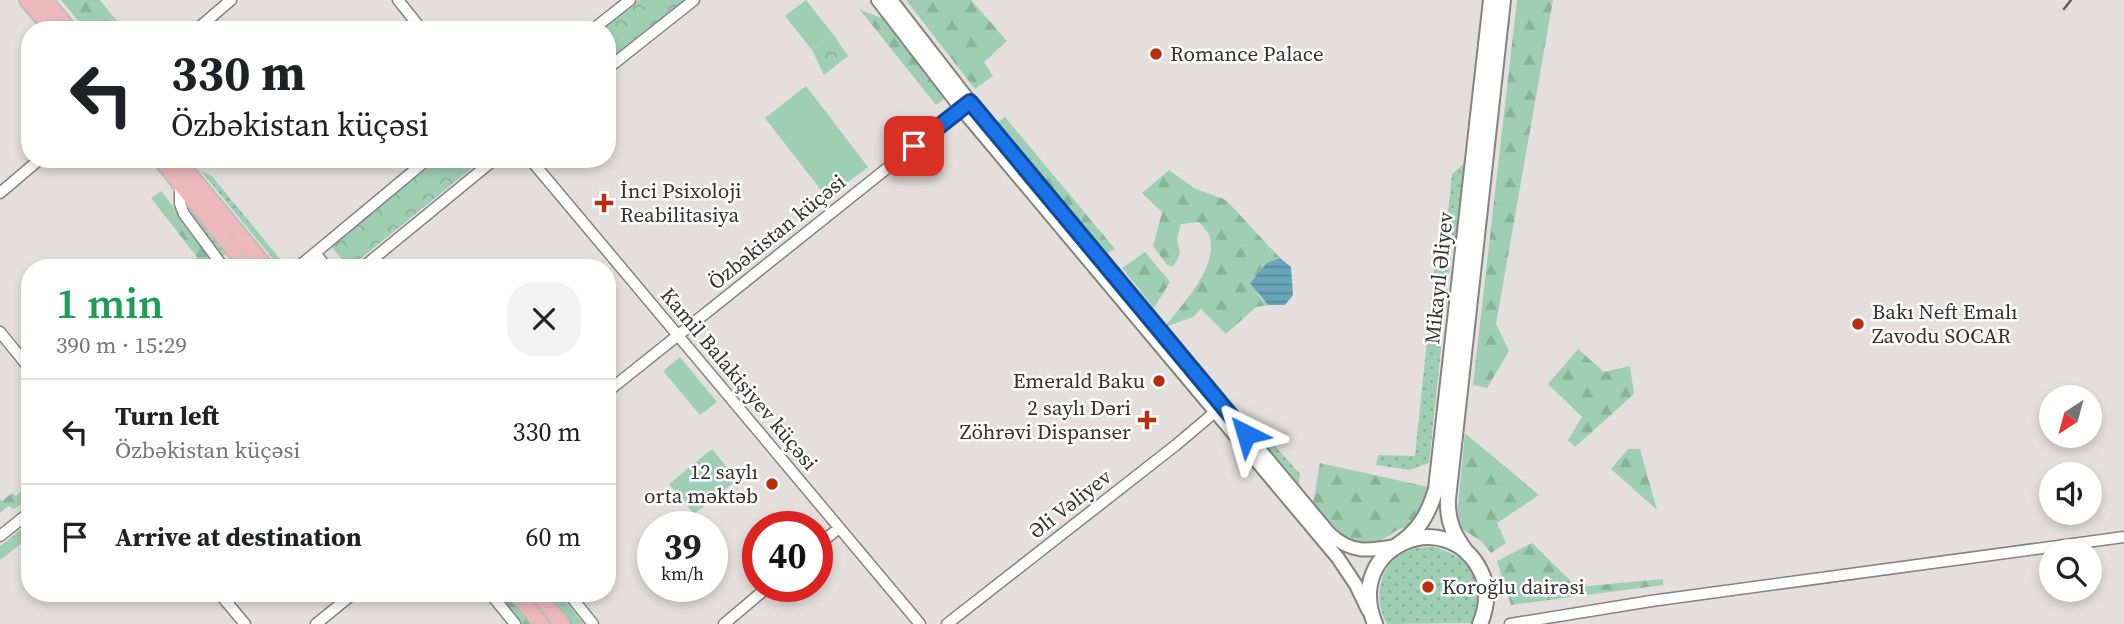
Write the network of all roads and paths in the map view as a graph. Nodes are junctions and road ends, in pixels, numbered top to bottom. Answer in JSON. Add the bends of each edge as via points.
{"nodes":[{"id":1,"x":27,"y":0,"type":"edge"},
{"id":2,"x":45,"y":0,"type":"edge"},
{"id":3,"x":232,"y":0,"type":"edge"},
{"id":4,"x":398,"y":0,"type":"edge"},
{"id":5,"x":630,"y":0,"type":"edge"},
{"id":6,"x":694,"y":0,"type":"edge"},
{"id":7,"x":878,"y":0,"type":"edge"},
{"id":8,"x":891,"y":0,"type":"edge"},
{"id":9,"x":1491,"y":0,"type":"edge"},
{"id":10,"x":1503,"y":0,"type":"edge"},
{"id":11,"x":44,"y":21,"type":"edge"},
{"id":12,"x":62,"y":21,"type":"edge"},
{"id":13,"x":207,"y":21,"type":"edge"},
{"id":14,"x":415,"y":21,"type":"edge"},
{"id":15,"x":603,"y":21,"type":"edge"},
{"id":16,"x":616,"y":62,"type":"edge"},
{"id":17,"x":966,"y":105,"type":"junction"},
{"id":18,"x":29,"y":168,"type":"edge"},
{"id":19,"x":168,"y":168,"type":"edge"},
{"id":20,"x":183,"y":168,"type":"edge"},
{"id":21,"x":417,"y":168,"type":"edge"},
{"id":22,"x":484,"y":168,"type":"edge"},
{"id":23,"x":538,"y":168,"type":"edge"},
{"id":24,"x":180,"y":183,"type":"junction"},
{"id":25,"x":0,"y":193,"type":"edge"},
{"id":26,"x":315,"y":253,"type":"junction"},
{"id":27,"x":218,"y":259,"type":"edge"},
{"id":28,"x":243,"y":259,"type":"edge"},
{"id":29,"x":243,"y":259,"type":"edge"},
{"id":30,"x":308,"y":259,"type":"edge"},
{"id":31,"x":320,"y":259,"type":"edge"},
{"id":32,"x":373,"y":259,"type":"edge"},
{"id":33,"x":614,"y":259,"type":"edge"},
{"id":34,"x":616,"y":262,"type":"edge"},
{"id":35,"x":0,"y":332,"type":"edge"},
{"id":36,"x":678,"y":336,"type":"junction"},
{"id":37,"x":21,"y":358,"type":"edge"},
{"id":38,"x":616,"y":385,"type":"edge"},
{"id":39,"x":1215,"y":412,"type":"junction"},
{"id":40,"x":21,"y":519,"type":"edge"},
{"id":41,"x":839,"y":528,"type":"junction"},
{"id":42,"x":833,"y":533,"type":"edge"},
{"id":43,"x":0,"y":536,"type":"edge"},
{"id":44,"x":2124,"y":537,"type":"edge"},
{"id":45,"x":1396,"y":546,"type":"junction"},
{"id":46,"x":1468,"y":554,"type":"junction"},
{"id":47,"x":227,"y":602,"type":"edge"},
{"id":48,"x":343,"y":602,"type":"edge"},
{"id":49,"x":497,"y":602,"type":"edge"},
{"id":50,"x":523,"y":602,"type":"edge"},
{"id":51,"x":544,"y":602,"type":"edge"},
{"id":52,"x":575,"y":602,"type":"edge"},
{"id":53,"x":750,"y":602,"type":"edge"},
{"id":54,"x":245,"y":624,"type":"edge"},
{"id":55,"x":316,"y":624,"type":"edge"},
{"id":56,"x":515,"y":624,"type":"edge"},
{"id":57,"x":541,"y":624,"type":"edge"},
{"id":58,"x":562,"y":624,"type":"edge"},
{"id":59,"x":593,"y":624,"type":"edge"},
{"id":60,"x":724,"y":624,"type":"edge"},
{"id":61,"x":920,"y":624,"type":"edge"},
{"id":62,"x":947,"y":624,"type":"edge"},
{"id":63,"x":1375,"y":624,"type":"edge"},
{"id":64,"x":1482,"y":624,"type":"edge"},
{"id":65,"x":1510,"y":624,"type":"edge"}],
"edges":[{"from":1,"to":11,"type":"main road"},
{"from":2,"to":12,"type":"main road"},
{"from":3,"to":13,"type":"street"},
{"from":4,"to":14,"type":"street"},
{"from":5,"to":15,"type":"street"},
{"from":6,"to":16,"type":"street"},
{"from":7,"to":17,"type":"street"},
{"from":8,"to":17,"type":"street"},
{"from":9,"to":45,"type":"main road","name":"Mikayıl Əliyev","via":[[1436,489],[1422,523]]},
{"from":10,"to":46,"type":"main road","name":"Mikayıl Əliyev","via":[[1448,499],[1448,520]]},
{"from":17,"to":36,"type":"street","name":"Özbəkistan küçəsi"},
{"from":17,"to":39,"type":"street"},
{"from":17,"to":45,"type":"street","via":[[1329,533],[1338,542],[1362,550]]},
{"from":18,"to":25,"type":"street"},
{"from":19,"to":24,"type":"main road"},
{"from":20,"to":29,"type":"main road"},
{"from":21,"to":26,"type":"street"},
{"from":22,"to":32,"type":"street"},
{"from":23,"to":33,"type":"street","name":"Kamil Balakişiyev küçəsi"},
{"from":24,"to":27,"type":"street","via":[[184,214]]},
{"from":24,"to":28,"type":"main road"},
{"from":26,"to":30,"type":"street"},
{"from":26,"to":31,"type":"street"},
{"from":34,"to":36,"type":"street","name":"Kamil Balakişiyev küçəsi"},
{"from":35,"to":37,"type":"street"},
{"from":36,"to":38,"type":"street","name":"Özbəkistan küçəsi"},
{"from":36,"to":41,"type":"street","name":"Kamil Balakişiyev küçəsi"},
{"from":39,"to":62,"type":"street","name":"Əli Vəliyev"},
{"from":39,"to":63,"type":"street","via":[[1348,571]]},
{"from":40,"to":43,"type":"street"},
{"from":41,"to":42,"type":"street"},
{"from":41,"to":61,"type":"street","name":"Kamil Balakişiyev küçəsi"},
{"from":44,"to":65,"type":"street"},
{"from":45,"to":46,"type":"main road","via":[[1433,538],[1456,544]]},
{"from":45,"to":63,"type":"main road","name":"Mikayıl Əliyev","via":[[1380,561],[1370,580],[1368,595]]},
{"from":46,"to":64,"type":"main road","name":"Mikayıl Əliyev","via":[[1481,572],[1487,594]]},
{"from":47,"to":54,"type":"street"},
{"from":48,"to":55,"type":"street"},
{"from":49,"to":56,"type":"street"},
{"from":50,"to":57,"type":"main road"},
{"from":51,"to":58,"type":"main road"},
{"from":52,"to":59,"type":"street"},
{"from":53,"to":60,"type":"street"}]}
